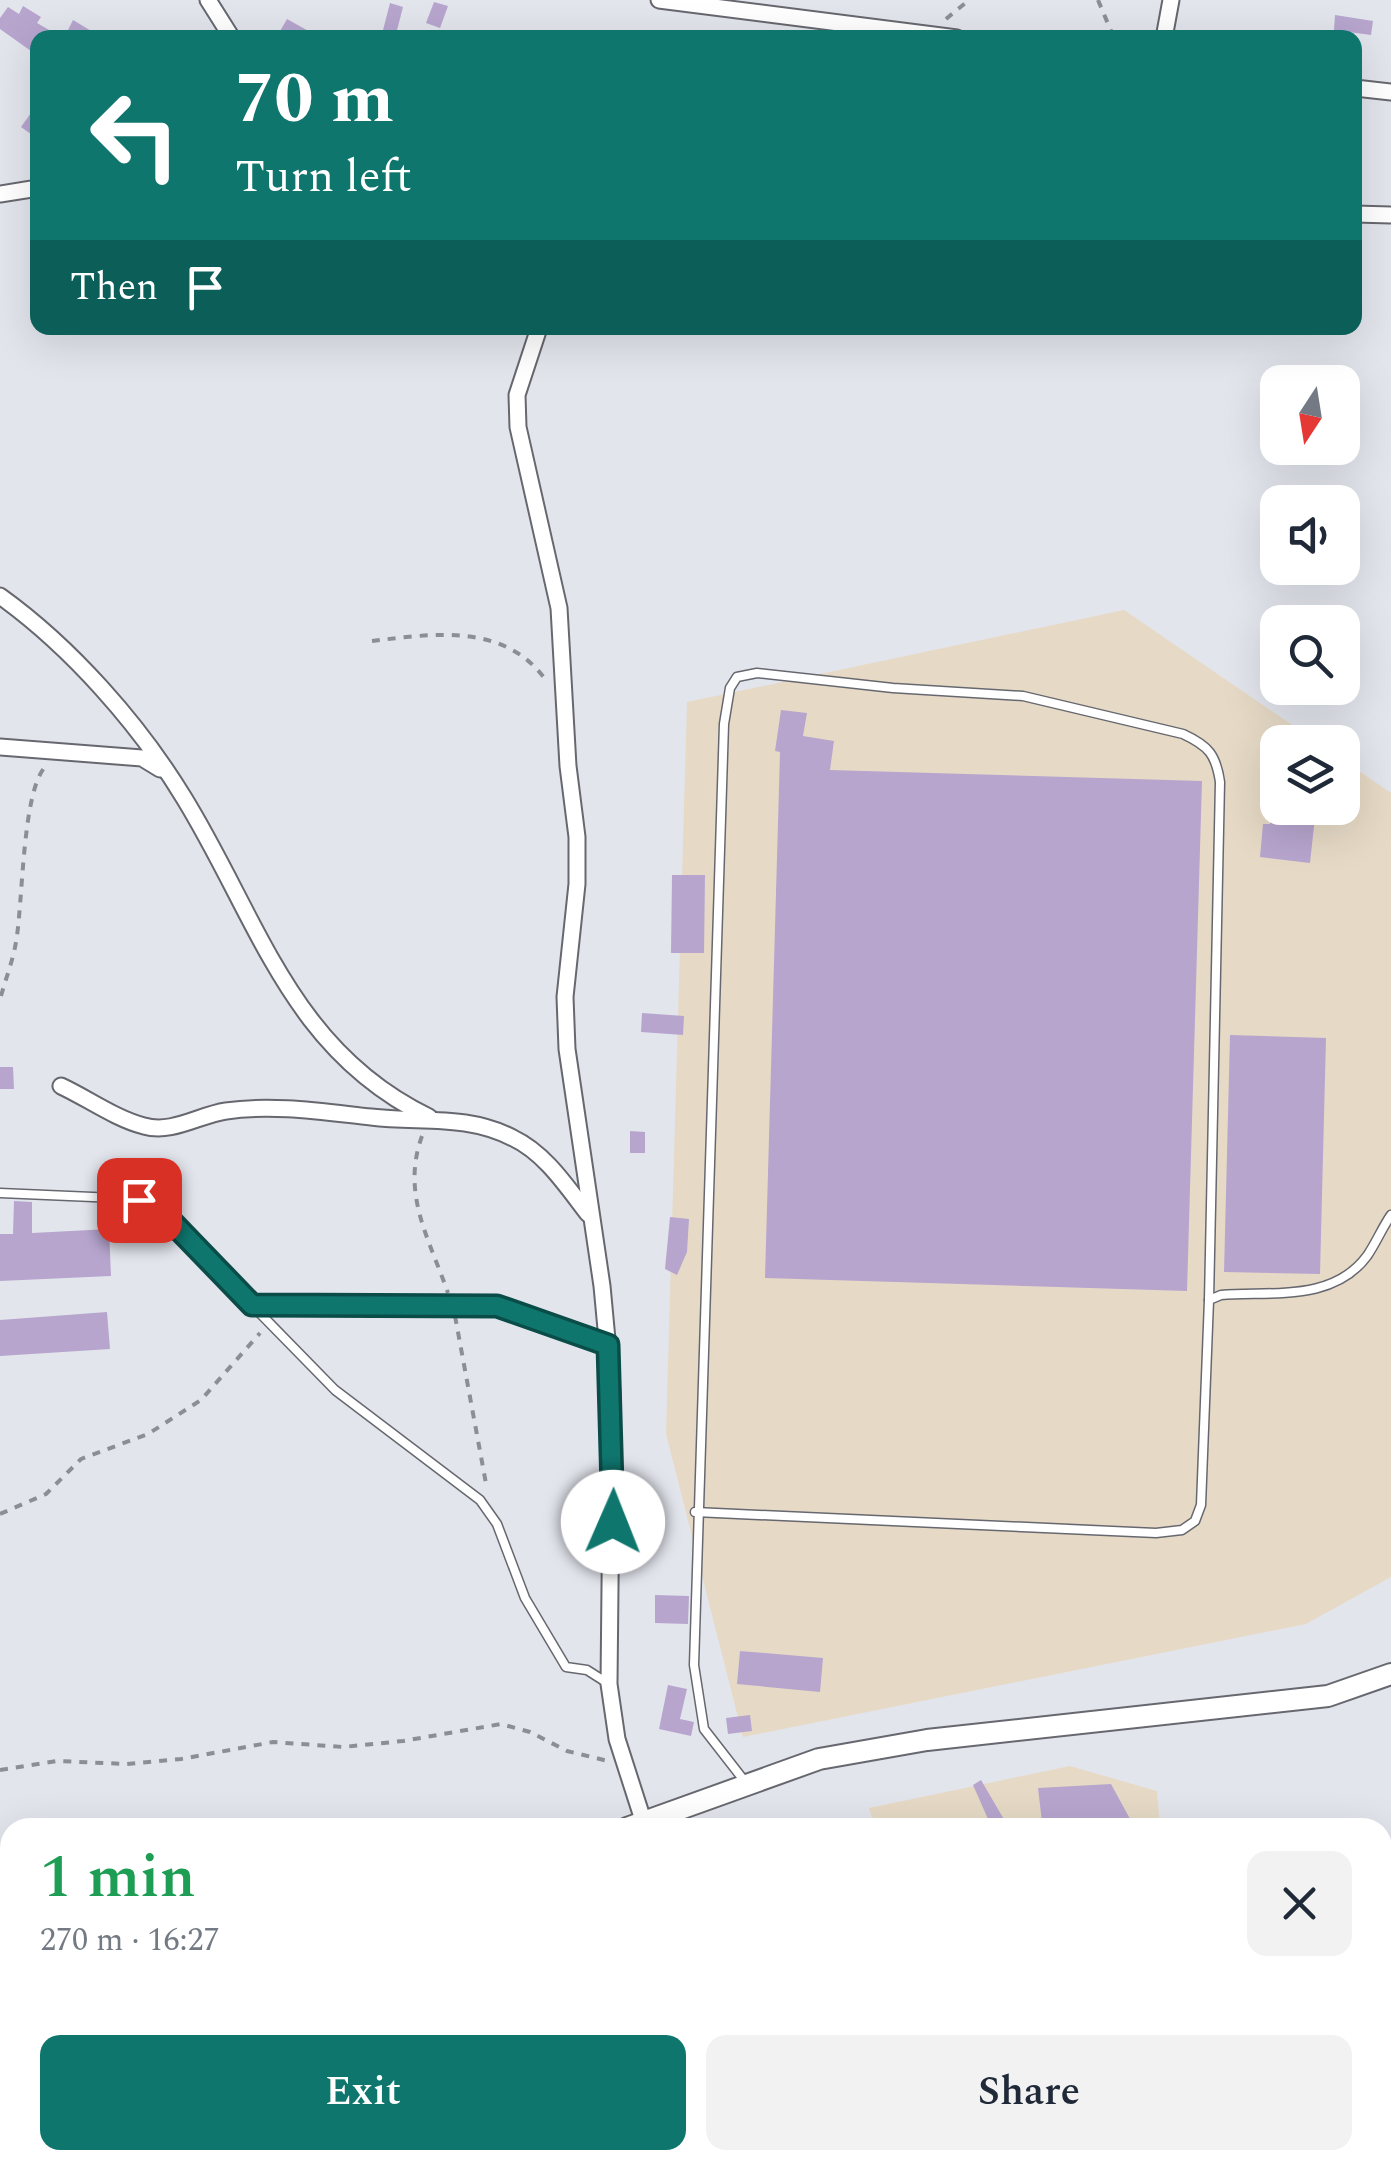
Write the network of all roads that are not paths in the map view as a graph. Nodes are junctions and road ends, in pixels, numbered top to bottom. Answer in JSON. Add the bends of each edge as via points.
{"nodes":[{"id":1,"x":208,"y":0,"type":"edge"},
{"id":2,"x":659,"y":0,"type":"edge"},
{"id":3,"x":1171,"y":0,"type":"edge"},
{"id":4,"x":227,"y":30,"type":"edge"},
{"id":5,"x":896,"y":30,"type":"edge"},
{"id":6,"x":1165,"y":30,"type":"edge"},
{"id":7,"x":1362,"y":89,"type":"edge"},
{"id":8,"x":1391,"y":92,"type":"edge"},
{"id":9,"x":30,"y":189,"type":"edge"},
{"id":10,"x":0,"y":194,"type":"edge"},
{"id":11,"x":1362,"y":214,"type":"edge"},
{"id":12,"x":1391,"y":216,"type":"edge"},
{"id":13,"x":537,"y":335,"type":"edge"},
{"id":14,"x":0,"y":596,"type":"edge"},
{"id":15,"x":0,"y":746,"type":"edge"},
{"id":16,"x":171,"y":778,"type":"junction"},
{"id":17,"x":61,"y":1086,"type":"dead end"},
{"id":18,"x":429,"y":1117,"type":"junction"},
{"id":19,"x":0,"y":1193,"type":"edge"},
{"id":20,"x":1391,"y":1215,"type":"edge"},
{"id":21,"x":590,"y":1217,"type":"junction"},
{"id":22,"x":1209,"y":1300,"type":"junction"},
{"id":23,"x":252,"y":1305,"type":"junction"},
{"id":24,"x":608,"y":1345,"type":"junction"},
{"id":25,"x":695,"y":1512,"type":"junction"},
{"id":26,"x":1391,"y":1674,"type":"edge"},
{"id":27,"x":608,"y":1684,"type":"junction"},
{"id":28,"x":746,"y":1783,"type":"junction"},
{"id":29,"x":634,"y":1818,"type":"edge"},
{"id":30,"x":651,"y":1818,"type":"edge"}],
"edges":[{"from":1,"to":4,"type":"street"},
{"from":2,"to":5,"type":"street"},
{"from":3,"to":6,"type":"street"},
{"from":7,"to":8,"type":"street"},
{"from":9,"to":10,"type":"street"},
{"from":11,"to":12,"type":"street"},
{"from":13,"to":21,"type":"street","via":[[518,395],[518,427],[556,581],[577,837],[567,1048]]},
{"from":14,"to":16,"type":"street","via":[[46,634]]},
{"from":15,"to":16,"type":"street","via":[[142,758]]},
{"from":16,"to":18,"type":"street","via":[[294,1002],[380,1090]]},
{"from":17,"to":18,"type":"street","via":[[144,1126],[168,1128],[226,1111],[278,1109]]},
{"from":18,"to":21,"type":"street","via":[[516,1139]]},
{"from":19,"to":23,"type":"lane","via":[[153,1204]]},
{"from":20,"to":22,"type":"lane","via":[[1348,1278],[1326,1288]]},
{"from":21,"to":24,"type":"street"},
{"from":22,"to":25,"type":"lane","via":[[1201,1505],[1182,1530],[1092,1532]]},
{"from":22,"to":25,"type":"lane","via":[[1216,757],[1183,734],[1023,696],[745,673],[730,688],[724,724]]},
{"from":23,"to":24,"type":"lane","via":[[518,1311]]},
{"from":23,"to":27,"type":"lane","via":[[334,1390],[491,1512],[515,1578],[566,1667],[587,1670]]},
{"from":24,"to":27,"type":"street","via":[[614,1472]]},
{"from":25,"to":28,"type":"lane","via":[[698,1710],[704,1729]]},
{"from":26,"to":28,"type":"street","via":[[1328,1696],[819,1758]]},
{"from":27,"to":29,"type":"street"},
{"from":28,"to":30,"type":"street"}]}
